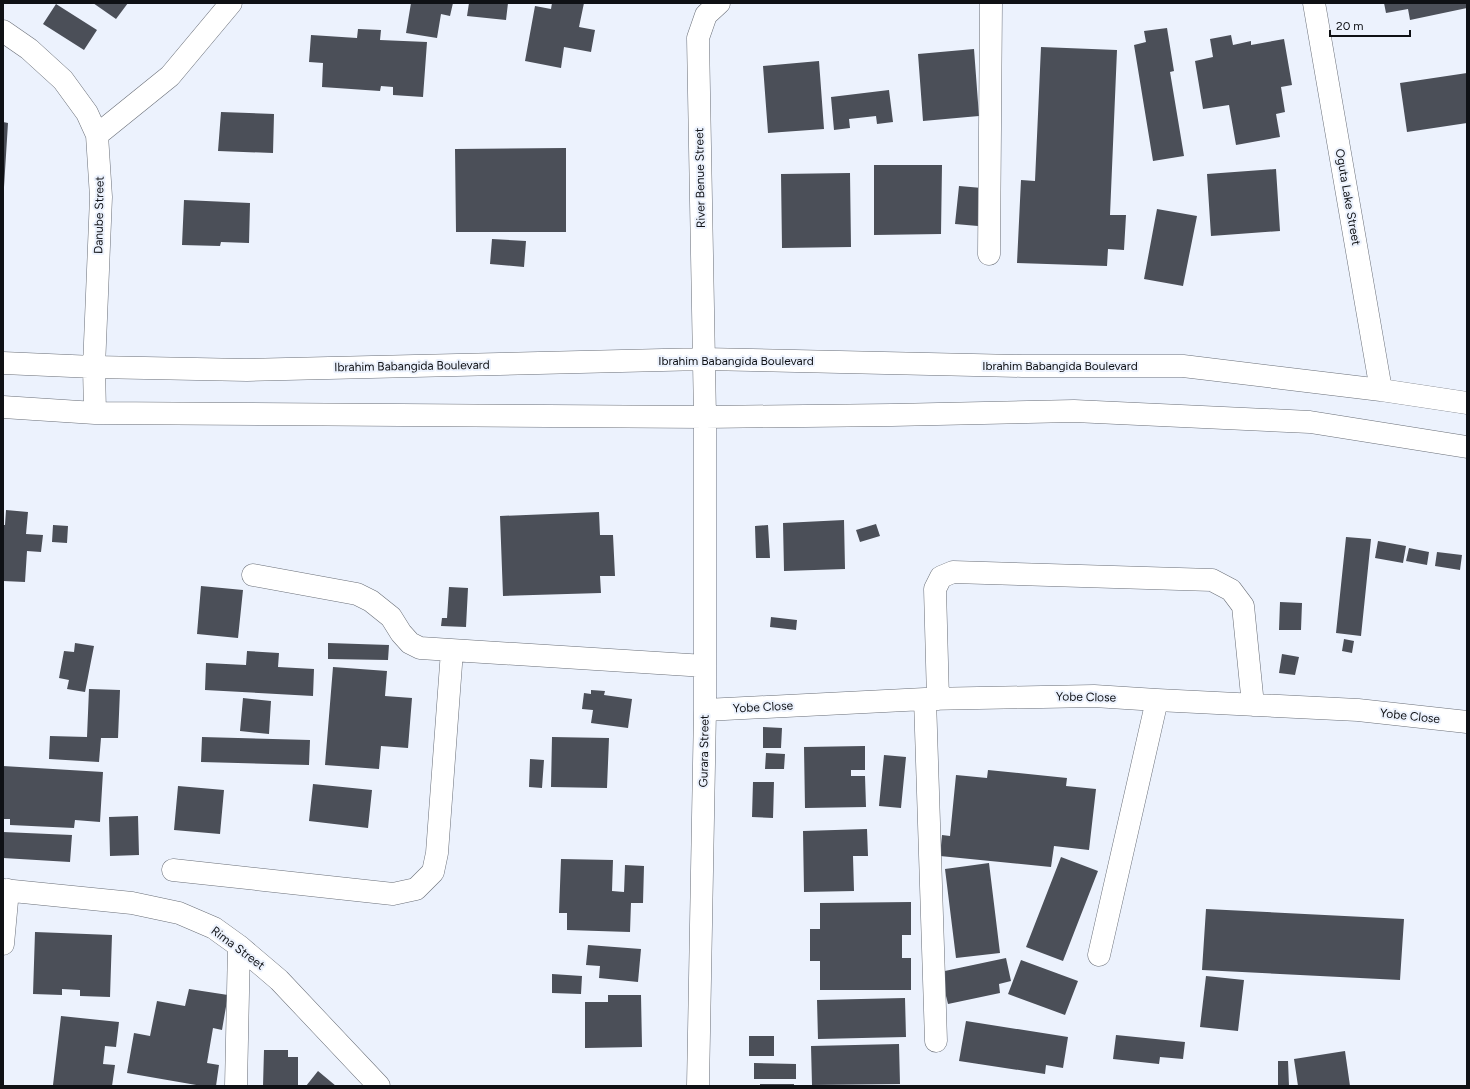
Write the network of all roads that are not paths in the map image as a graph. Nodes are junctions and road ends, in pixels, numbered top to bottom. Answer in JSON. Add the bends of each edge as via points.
{"nodes":[{"id":1,"x":231,"y":3,"type":"edge"},
{"id":2,"x":719,"y":3,"type":"edge"},
{"id":3,"x":991,"y":3,"type":"edge"},
{"id":4,"x":1314,"y":3,"type":"edge"},
{"id":5,"x":3,"y":31,"type":"edge"},
{"id":6,"x":97,"y":135,"type":"junction"},
{"id":7,"x":989,"y":254,"type":"dead end"},
{"id":8,"x":704,"y":359,"type":"junction"},
{"id":9,"x":3,"y":363,"type":"edge"},
{"id":10,"x":94,"y":367,"type":"junction"},
{"id":11,"x":1381,"y":390,"type":"junction"},
{"id":12,"x":1467,"y":403,"type":"edge"},
{"id":13,"x":3,"y":408,"type":"edge"},
{"id":14,"x":95,"y":413,"type":"junction"},
{"id":15,"x":705,"y":417,"type":"junction"},
{"id":16,"x":1467,"y":447,"type":"edge"},
{"id":17,"x":254,"y":575,"type":"dead end"},
{"id":18,"x":452,"y":651,"type":"junction"},
{"id":19,"x":705,"y":666,"type":"junction"},
{"id":20,"x":932,"y":699,"type":"junction"},
{"id":21,"x":1157,"y":700,"type":"junction"},
{"id":22,"x":1253,"y":705,"type":"junction"},
{"id":23,"x":705,"y":710,"type":"junction"},
{"id":24,"x":1467,"y":722,"type":"edge"},
{"id":25,"x":173,"y":870,"type":"dead end"},
{"id":26,"x":5,"y":890,"type":"edge"},
{"id":27,"x":3,"y":944,"type":"edge"},
{"id":28,"x":238,"y":946,"type":"junction"},
{"id":29,"x":1099,"y":955,"type":"dead end"},
{"id":30,"x":936,"y":1041,"type":"dead end"},
{"id":31,"x":236,"y":1086,"type":"edge"},
{"id":32,"x":379,"y":1086,"type":"edge"},
{"id":33,"x":698,"y":1086,"type":"edge"}],
"edges":[{"from":1,"to":6,"type":"street","via":[[170,76]]},
{"from":2,"to":8,"type":"street","name":"River Benue Street","via":[[706,15],[698,38]]},
{"from":3,"to":7,"type":"street"},
{"from":4,"to":11,"type":"street","name":"Oguta Lake Street"},
{"from":5,"to":6,"type":"street","name":"Danube Street","via":[[29,49],[63,80],[87,114]]},
{"from":6,"to":10,"type":"street","name":"Danube Street","via":[[101,197]]},
{"from":8,"to":10,"type":"street","name":"Ibrahim Babangida Boulevard","via":[[247,370]]},
{"from":8,"to":11,"type":"street","name":"Ibrahim Babangida Boulevard","via":[[1022,366],[1183,366]]},
{"from":8,"to":15,"type":"street","name":"River Benue Street"},
{"from":9,"to":10,"type":"street","name":"Ibrahim Babangida Boulevard"},
{"from":10,"to":14,"type":"street","name":"Danube Street"},
{"from":11,"to":12,"type":"street","name":"Ibrahim Babangida Boulevard"},
{"from":13,"to":14,"type":"street"},
{"from":14,"to":15,"type":"street"},
{"from":15,"to":16,"type":"street","via":[[1074,411],[1310,422]]},
{"from":15,"to":19,"type":"street","name":"Gurara Street"},
{"from":17,"to":18,"type":"street","via":[[357,594],[371,601],[391,617],[410,643],[420,648]]},
{"from":18,"to":19,"type":"street"},
{"from":18,"to":25,"type":"street","via":[[438,853],[433,872],[416,889],[393,894]]},
{"from":19,"to":23,"type":"street","name":"Gurara Street"},
{"from":20,"to":21,"type":"street","name":"Yobe Close","via":[[1094,696]]},
{"from":20,"to":22,"type":"street","via":[[935,589],[941,577],[953,572],[1212,580],[1231,590],[1243,606]]},
{"from":20,"to":23,"type":"street","name":"Yobe Close"},
{"from":20,"to":30,"type":"street"},
{"from":21,"to":22,"type":"street","name":"Yobe Close"},
{"from":21,"to":29,"type":"street"},
{"from":22,"to":24,"type":"street","name":"Yobe Close","via":[[1358,710]]},
{"from":23,"to":33,"type":"street","name":"Gurara Street"},
{"from":26,"to":27,"type":"street"},
{"from":26,"to":28,"type":"street","name":"Rima Street","via":[[132,903],[179,913],[214,928]]},
{"from":28,"to":31,"type":"street"},
{"from":28,"to":32,"type":"street","name":"Rima Street","via":[[279,980]]}]}
